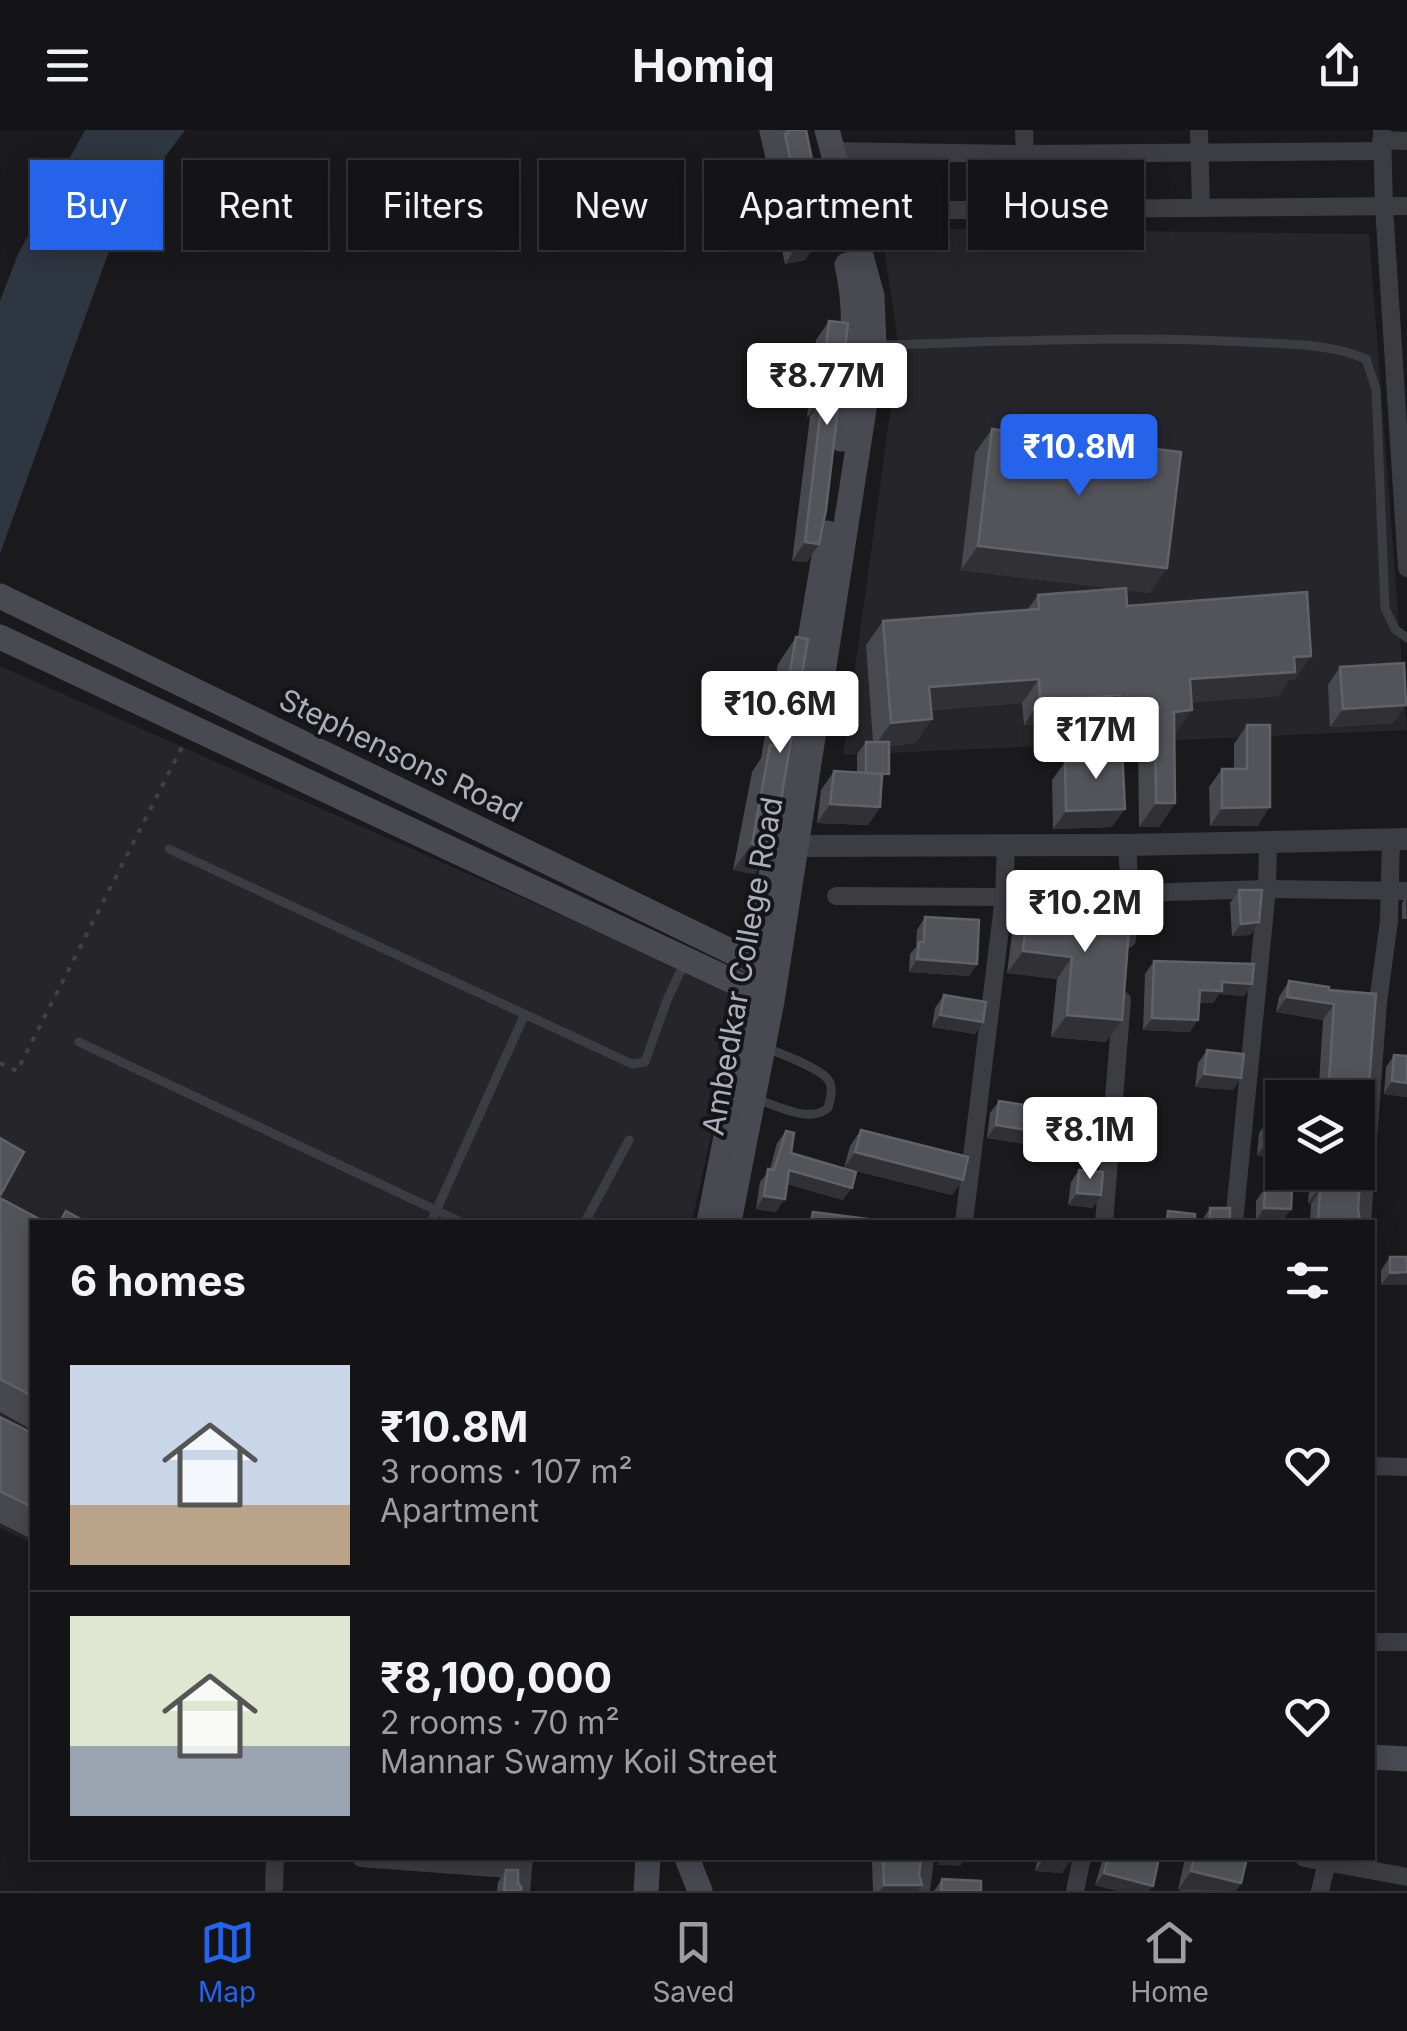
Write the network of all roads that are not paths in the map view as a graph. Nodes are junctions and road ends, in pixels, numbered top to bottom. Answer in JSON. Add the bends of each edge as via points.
{"nodes":[{"id":1,"x":812,"y":130,"type":"edge"},
{"id":2,"x":1024,"y":130,"type":"edge"},
{"id":3,"x":1200,"y":130,"type":"edge"},
{"id":4,"x":830,"y":140,"type":"edge"},
{"id":5,"x":1381,"y":140,"type":"edge"},
{"id":6,"x":1407,"y":142,"type":"edge"},
{"id":7,"x":1200,"y":153,"type":"junction"},
{"id":8,"x":1025,"y":154,"type":"junction"},
{"id":9,"x":823,"y":160,"type":"edge"},
{"id":10,"x":1025,"y":160,"type":"edge"},
{"id":11,"x":1384,"y":206,"type":"junction"},
{"id":12,"x":1407,"y":206,"type":"edge"},
{"id":13,"x":1144,"y":208,"type":"edge"},
{"id":14,"x":1201,"y":208,"type":"junction"},
{"id":15,"x":847,"y":250,"type":"edge"},
{"id":16,"x":855,"y":250,"type":"edge"},
{"id":17,"x":874,"y":345,"type":"junction"},
{"id":18,"x":1407,"y":568,"type":"edge"},
{"id":19,"x":0,"y":596,"type":"edge"},
{"id":20,"x":0,"y":637,"type":"edge"},
{"id":21,"x":1407,"y":638,"type":"edge"},
{"id":22,"x":1399,"y":839,"type":"edge"},
{"id":23,"x":1268,"y":841,"type":"junction"},
{"id":24,"x":787,"y":843,"type":"junction"},
{"id":25,"x":1006,"y":845,"type":"junction"},
{"id":26,"x":1127,"y":845,"type":"junction"},
{"id":27,"x":170,"y":849,"type":"dead end"},
{"id":28,"x":1267,"y":889,"type":"junction"},
{"id":29,"x":1399,"y":891,"type":"edge"},
{"id":30,"x":1130,"y":894,"type":"junction"},
{"id":31,"x":836,"y":896,"type":"dead end"},
{"id":32,"x":1004,"y":897,"type":"junction"},
{"id":33,"x":1398,"y":921,"type":"edge"},
{"id":34,"x":686,"y":960,"type":"junction"},
{"id":35,"x":767,"y":966,"type":"junction"},
{"id":36,"x":1125,"y":966,"type":"edge"},
{"id":37,"x":1123,"y":986,"type":"edge"},
{"id":38,"x":763,"y":996,"type":"junction"},
{"id":39,"x":526,"y":1014,"type":"junction"},
{"id":40,"x":79,"y":1042,"type":"dead end"},
{"id":41,"x":764,"y":1047,"type":"junction"},
{"id":42,"x":753,"y":1098,"type":"junction"},
{"id":43,"x":629,"y":1140,"type":"dead end"},
{"id":44,"x":436,"y":1211,"type":"junction"},
{"id":45,"x":432,"y":1220,"type":"edge"},
{"id":46,"x":456,"y":1220,"type":"edge"},
{"id":47,"x":586,"y":1220,"type":"edge"},
{"id":48,"x":709,"y":1220,"type":"edge"},
{"id":49,"x":729,"y":1220,"type":"edge"},
{"id":50,"x":964,"y":1220,"type":"edge"},
{"id":51,"x":1104,"y":1220,"type":"edge"},
{"id":52,"x":1234,"y":1220,"type":"edge"},
{"id":53,"x":1362,"y":1220,"type":"edge"},
{"id":54,"x":1375,"y":1466,"type":"edge"},
{"id":55,"x":1407,"y":1467,"type":"edge"},
{"id":56,"x":1375,"y":1642,"type":"edge"},
{"id":57,"x":1407,"y":1642,"type":"edge"},
{"id":58,"x":1375,"y":1757,"type":"edge"},
{"id":59,"x":1407,"y":1759,"type":"edge"},
{"id":60,"x":275,"y":1860,"type":"edge"},
{"id":61,"x":415,"y":1860,"type":"edge"},
{"id":62,"x":644,"y":1860,"type":"edge"},
{"id":63,"x":688,"y":1860,"type":"edge"},
{"id":64,"x":924,"y":1860,"type":"edge"},
{"id":65,"x":1082,"y":1860,"type":"edge"},
{"id":66,"x":1327,"y":1860,"type":"edge"},
{"id":67,"x":523,"y":1864,"type":"edge"},
{"id":68,"x":1407,"y":1877,"type":"edge"},
{"id":69,"x":274,"y":1891,"type":"edge"},
{"id":70,"x":521,"y":1891,"type":"edge"},
{"id":71,"x":646,"y":1891,"type":"edge"},
{"id":72,"x":700,"y":1891,"type":"edge"},
{"id":73,"x":921,"y":1891,"type":"edge"},
{"id":74,"x":1075,"y":1891,"type":"edge"},
{"id":75,"x":1320,"y":1891,"type":"edge"}],
"edges":[{"from":1,"to":9,"type":"main road","name":"Ambedkar College Road"},
{"from":2,"to":8,"type":"street"},
{"from":3,"to":7,"type":"street"},
{"from":4,"to":8,"type":"street"},
{"from":5,"to":6,"type":"street"},
{"from":5,"to":7,"type":"street"},
{"from":5,"to":11,"type":"street"},
{"from":7,"to":8,"type":"street"},
{"from":7,"to":14,"type":"street"},
{"from":8,"to":10,"type":"street"},
{"from":11,"to":12,"type":"street"},
{"from":11,"to":14,"type":"street"},
{"from":11,"to":18,"type":"street"},
{"from":13,"to":14,"type":"street"},
{"from":15,"to":24,"type":"main road","name":"Ambedkar College Road","via":[[855,343]]},
{"from":16,"to":17,"type":"main road","name":"Ambedkar College Road","via":[[872,296]]},
{"from":17,"to":21,"type":"lane","via":[[1207,340],[1324,347],[1366,358],[1376,389],[1385,608]]},
{"from":17,"to":24,"type":"main road","name":"Ambedkar College Road"},
{"from":19,"to":35,"type":"main road","name":"Stephensons Road"},
{"from":20,"to":34,"type":"main road","name":"Stephensons Road"},
{"from":22,"to":23,"type":"street"},
{"from":22,"to":29,"type":"street"},
{"from":23,"to":26,"type":"street"},
{"from":23,"to":28,"type":"street"},
{"from":24,"to":25,"type":"street"},
{"from":24,"to":35,"type":"main road","name":"Ambedkar College Road"},
{"from":25,"to":26,"type":"street"},
{"from":25,"to":32,"type":"street"},
{"from":26,"to":30,"type":"street"},
{"from":27,"to":39,"type":"lane"},
{"from":28,"to":29,"type":"street"},
{"from":28,"to":30,"type":"street"},
{"from":28,"to":52,"type":"street"},
{"from":29,"to":33,"type":"street"},
{"from":30,"to":32,"type":"street"},
{"from":30,"to":36,"type":"street"},
{"from":31,"to":32,"type":"street"},
{"from":32,"to":50,"type":"street"},
{"from":33,"to":53,"type":"street","via":[[1378,1002]]},
{"from":34,"to":38,"type":"main road","name":"Stephensons Road"},
{"from":34,"to":39,"type":"lane","via":[[645,1062],[632,1064]]},
{"from":35,"to":38,"type":"main road","name":"Ambedkar College Road"},
{"from":37,"to":51,"type":"street"},
{"from":38,"to":41,"type":"main road","name":"Ambedkar College Road"},
{"from":38,"to":48,"type":"main road","name":"Ambedkar College Road"},
{"from":39,"to":44,"type":"lane"},
{"from":40,"to":44,"type":"lane"},
{"from":41,"to":42,"type":"main road","name":"Ambedkar College Road"},
{"from":41,"to":42,"type":"lane","via":[[822,1072],[830,1080],[830,1100],[821,1114],[808,1115]]},
{"from":42,"to":49,"type":"main road","name":"Ambedkar College Road"},
{"from":43,"to":47,"type":"lane"},
{"from":44,"to":45,"type":"lane"},
{"from":44,"to":46,"type":"lane"},
{"from":54,"to":55,"type":"street"},
{"from":56,"to":57,"type":"street"},
{"from":58,"to":59,"type":"main road"},
{"from":60,"to":69,"type":"street"},
{"from":61,"to":67,"type":"street"},
{"from":62,"to":71,"type":"main road"},
{"from":63,"to":72,"type":"main road"},
{"from":64,"to":73,"type":"street"},
{"from":65,"to":74,"type":"street"},
{"from":66,"to":68,"type":"street"},
{"from":66,"to":75,"type":"street"},
{"from":67,"to":70,"type":"street"}]}
